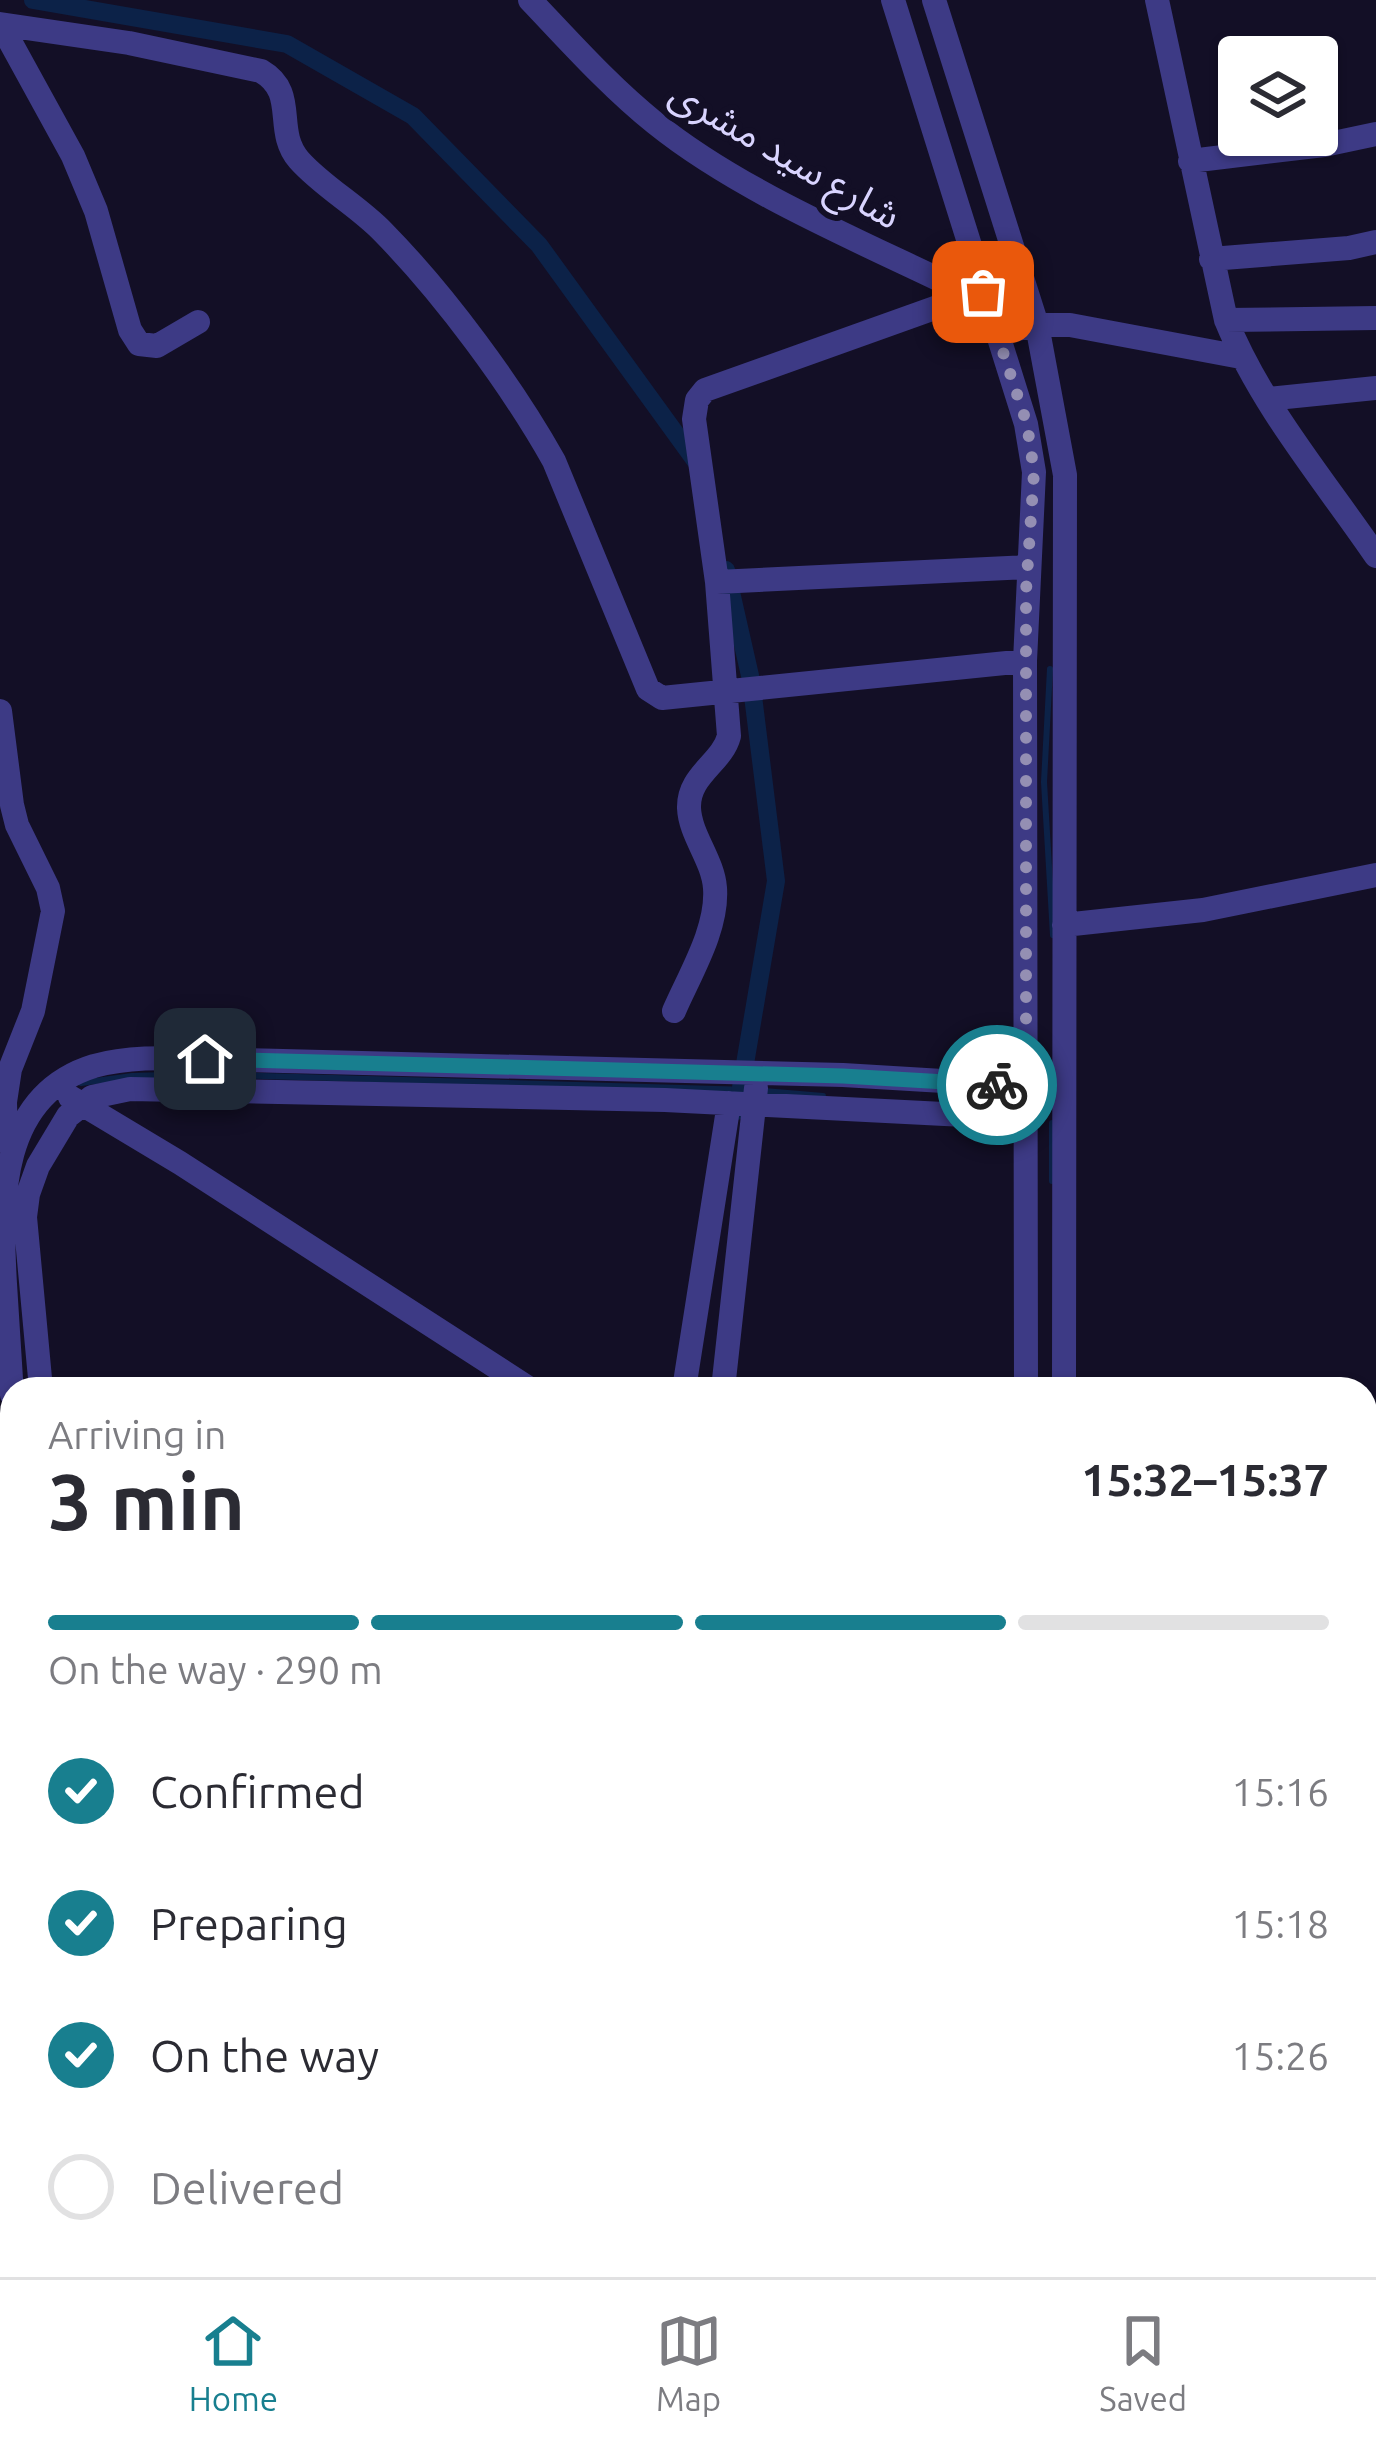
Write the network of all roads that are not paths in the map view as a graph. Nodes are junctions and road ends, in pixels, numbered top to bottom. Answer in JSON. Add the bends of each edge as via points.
{"nodes":[{"id":1,"x":530,"y":0,"type":"edge"},
{"id":2,"x":893,"y":0,"type":"edge"},
{"id":3,"x":934,"y":0,"type":"edge"},
{"id":4,"x":1157,"y":0,"type":"edge"},
{"id":5,"x":0,"y":24,"type":"edge"},
{"id":6,"x":1376,"y":134,"type":"edge"},
{"id":7,"x":1190,"y":161,"type":"junction"},
{"id":8,"x":1376,"y":242,"type":"edge"},
{"id":9,"x":1210,"y":259,"type":"junction"},
{"id":10,"x":1024,"y":285,"type":"junction"},
{"id":11,"x":977,"y":294,"type":"junction"},
{"id":12,"x":1376,"y":318,"type":"edge"},
{"id":13,"x":1226,"y":320,"type":"junction"},
{"id":14,"x":198,"y":322,"type":"dead end"},
{"id":15,"x":1036,"y":326,"type":"junction"},
{"id":16,"x":998,"y":333,"type":"junction"},
{"id":17,"x":1241,"y":357,"type":"junction"},
{"id":18,"x":1376,"y":388,"type":"edge"},
{"id":19,"x":1268,"y":399,"type":"junction"},
{"id":20,"x":1376,"y":514,"type":"edge"},
{"id":21,"x":1348,"y":515,"type":"junction"},
{"id":22,"x":1376,"y":556,"type":"edge"},
{"id":23,"x":717,"y":582,"type":"junction"},
{"id":24,"x":1042,"y":586,"type":"junction"},
{"id":25,"x":1025,"y":661,"type":"junction"},
{"id":26,"x":726,"y":692,"type":"junction"},
{"id":27,"x":0,"y":711,"type":"edge"},
{"id":28,"x":1376,"y":875,"type":"edge"},
{"id":29,"x":1045,"y":889,"type":"junction"},
{"id":30,"x":1064,"y":925,"type":"junction"},
{"id":31,"x":674,"y":1011,"type":"dead end"},
{"id":32,"x":525,"y":1068,"type":"junction"},
{"id":33,"x":665,"y":1070,"type":"junction"},
{"id":34,"x":758,"y":1073,"type":"junction"},
{"id":35,"x":53,"y":1086,"type":"junction"},
{"id":36,"x":1026,"y":1086,"type":"junction"},
{"id":37,"x":527,"y":1100,"type":"junction"},
{"id":38,"x":665,"y":1100,"type":"junction"},
{"id":39,"x":742,"y":1104,"type":"junction"},
{"id":40,"x":82,"y":1105,"type":"junction"},
{"id":41,"x":1025,"y":1118,"type":"junction"},
{"id":42,"x":7,"y":1154,"type":"junction"},
{"id":43,"x":11,"y":1377,"type":"edge"},
{"id":44,"x":40,"y":1377,"type":"edge"},
{"id":45,"x":511,"y":1377,"type":"edge"},
{"id":46,"x":686,"y":1377,"type":"edge"},
{"id":47,"x":724,"y":1377,"type":"edge"},
{"id":48,"x":1026,"y":1377,"type":"edge"},
{"id":49,"x":1064,"y":1377,"type":"edge"}],
"edges":[{"from":1,"to":11,"type":"street","name":"شارع سيد مشرى","via":[[676,139],[783,202]]},
{"from":2,"to":11,"type":"street"},
{"from":3,"to":10,"type":"street"},
{"from":4,"to":7,"type":"street"},
{"from":5,"to":14,"type":"street","via":[[73,156],[139,344],[157,346]]},
{"from":5,"to":26,"type":"street","via":[[129,43],[275,79],[296,158],[393,242],[536,428],[648,689],[677,699]]},
{"from":6,"to":7,"type":"street"},
{"from":7,"to":9,"type":"street"},
{"from":8,"to":9,"type":"street"},
{"from":9,"to":13,"type":"street"},
{"from":10,"to":11,"type":"street"},
{"from":10,"to":15,"type":"street"},
{"from":11,"to":16,"type":"street"},
{"from":11,"to":23,"type":"street","via":[[705,390],[694,419]]},
{"from":12,"to":13,"type":"street"},
{"from":13,"to":17,"type":"street"},
{"from":15,"to":16,"type":"street"},
{"from":15,"to":17,"type":"street","via":[[1087,327]]},
{"from":15,"to":24,"type":"street","via":[[1065,475]]},
{"from":16,"to":24,"type":"street","via":[[1027,424]]},
{"from":17,"to":19,"type":"street"},
{"from":18,"to":19,"type":"street"},
{"from":19,"to":21,"type":"street"},
{"from":20,"to":21,"type":"street"},
{"from":21,"to":22,"type":"street"},
{"from":23,"to":24,"type":"street"},
{"from":23,"to":26,"type":"street"},
{"from":24,"to":25,"type":"street"},
{"from":24,"to":29,"type":"street"},
{"from":25,"to":26,"type":"street"},
{"from":25,"to":29,"type":"street"},
{"from":26,"to":31,"type":"street","via":[[727,746],[702,772],[689,810],[715,889],[704,942]]},
{"from":27,"to":42,"type":"street","via":[[12,805],[53,910],[33,1011],[10,1069]]},
{"from":28,"to":30,"type":"street","via":[[1203,910]]},
{"from":29,"to":30,"type":"street"},
{"from":29,"to":36,"type":"street"},
{"from":30,"to":49,"type":"street"},
{"from":32,"to":33,"type":"street"},
{"from":32,"to":35,"type":"street","via":[[145,1058],[96,1065]]},
{"from":32,"to":37,"type":"street"},
{"from":33,"to":34,"type":"street"},
{"from":33,"to":38,"type":"street"},
{"from":34,"to":36,"type":"street"},
{"from":34,"to":39,"type":"street"},
{"from":35,"to":40,"type":"street"},
{"from":35,"to":42,"type":"street","via":[[20,1119]]},
{"from":36,"to":41,"type":"street"},
{"from":37,"to":38,"type":"street"},
{"from":37,"to":40,"type":"street","via":[[130,1089]]},
{"from":38,"to":39,"type":"street"},
{"from":39,"to":41,"type":"street"},
{"from":39,"to":46,"type":"street"},
{"from":39,"to":47,"type":"street"},
{"from":40,"to":44,"type":"street","via":[[52,1141],[26,1203]]},
{"from":40,"to":45,"type":"street"},
{"from":41,"to":48,"type":"street"},
{"from":42,"to":43,"type":"street","via":[[0,1225]]}]}
